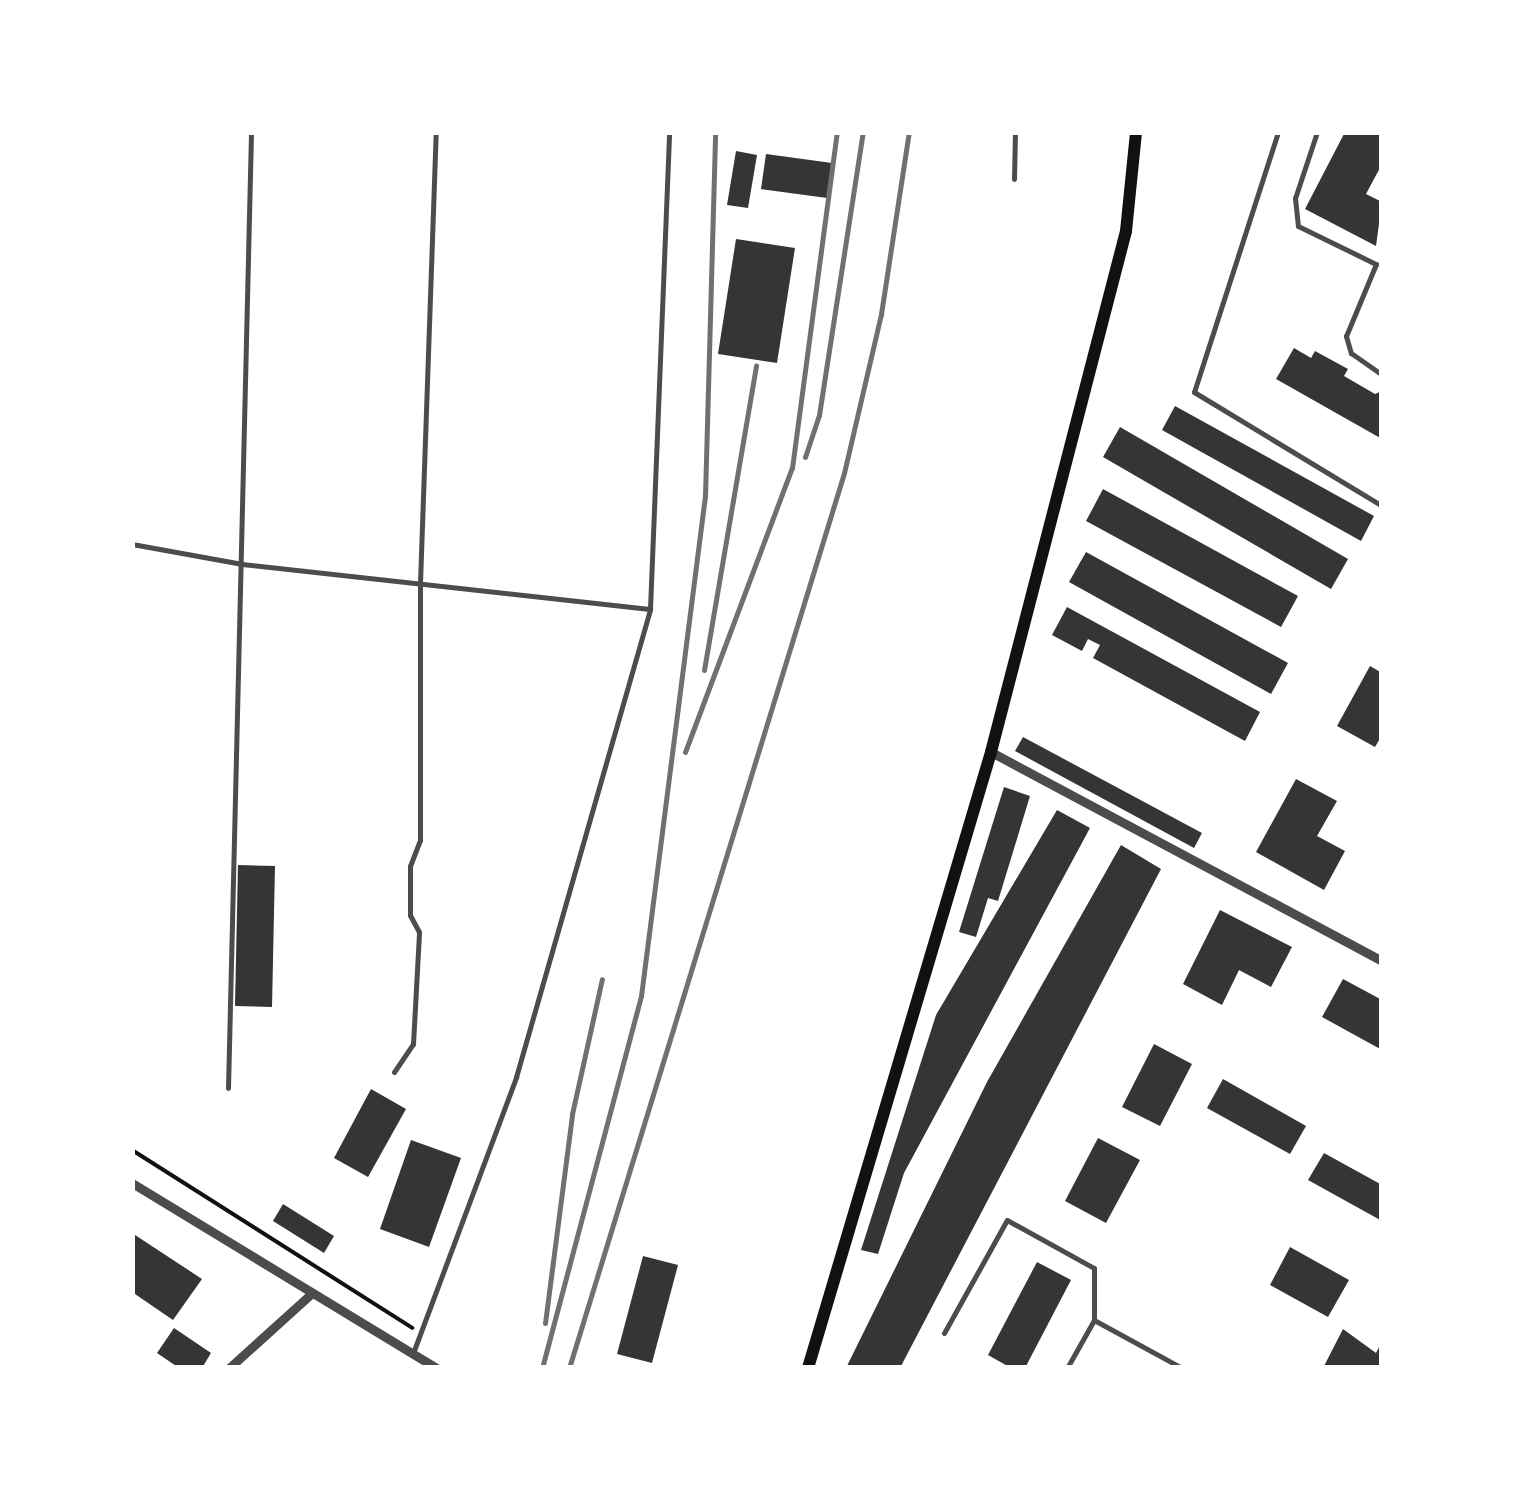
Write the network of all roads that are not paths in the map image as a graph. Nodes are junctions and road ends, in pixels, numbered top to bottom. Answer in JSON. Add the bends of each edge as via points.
{"nodes":[{"id":1,"x":252,"y":132,"type":"edge"},
{"id":2,"x":436,"y":132,"type":"edge"},
{"id":3,"x":669,"y":132,"type":"edge"},
{"id":4,"x":1016,"y":132,"type":"edge"},
{"id":5,"x":1136,"y":132,"type":"edge"},
{"id":6,"x":1278,"y":132,"type":"edge"},
{"id":7,"x":1317,"y":132,"type":"edge"},
{"id":8,"x":1014,"y":179,"type":"dead end"},
{"id":9,"x":1382,"y":375,"type":"edge"},
{"id":10,"x":1382,"y":506,"type":"edge"},
{"id":11,"x":132,"y":544,"type":"edge"},
{"id":12,"x":242,"y":564,"type":"junction"},
{"id":13,"x":420,"y":584,"type":"junction"},
{"id":14,"x":650,"y":608,"type":"junction"},
{"id":15,"x":991,"y":752,"type":"junction"},
{"id":16,"x":1382,"y":962,"type":"edge"},
{"id":17,"x":394,"y":1072,"type":"dead end"},
{"id":18,"x":228,"y":1088,"type":"dead end"},
{"id":19,"x":132,"y":1183,"type":"edge"},
{"id":20,"x":311,"y":1294,"type":"junction"},
{"id":21,"x":1094,"y":1320,"type":"junction"},
{"id":22,"x":944,"y":1333,"type":"dead end"},
{"id":23,"x":412,"y":1356,"type":"junction"},
{"id":24,"x":229,"y":1368,"type":"edge"},
{"id":25,"x":436,"y":1368,"type":"edge"},
{"id":26,"x":808,"y":1368,"type":"edge"},
{"id":27,"x":1067,"y":1368,"type":"edge"},
{"id":28,"x":1182,"y":1368,"type":"edge"}],
"edges":[{"from":1,"to":12,"type":"lane"},
{"from":2,"to":13,"type":"lane"},
{"from":3,"to":14,"type":"lane"},
{"from":4,"to":8,"type":"lane"},
{"from":5,"to":15,"type":"main road","via":[[1126,232]]},
{"from":6,"to":10,"type":"lane","via":[[1194,392]]},
{"from":7,"to":9,"type":"lane","via":[[1295,198],[1298,226],[1376,264],[1346,336],[1351,353]]},
{"from":11,"to":12,"type":"lane"},
{"from":12,"to":13,"type":"lane"},
{"from":12,"to":18,"type":"lane"},
{"from":13,"to":14,"type":"lane"},
{"from":13,"to":17,"type":"lane","via":[[420,840],[410,866],[410,915],[419,932],[413,1044]]},
{"from":14,"to":23,"type":"lane","via":[[516,1077]]},
{"from":15,"to":16,"type":"street"},
{"from":15,"to":26,"type":"main road"},
{"from":19,"to":20,"type":"street"},
{"from":20,"to":23,"type":"street"},
{"from":20,"to":24,"type":"street"},
{"from":21,"to":22,"type":"lane","via":[[1094,1268],[1006,1220]]},
{"from":21,"to":27,"type":"lane"},
{"from":21,"to":28,"type":"lane"},
{"from":23,"to":25,"type":"street"}]}
